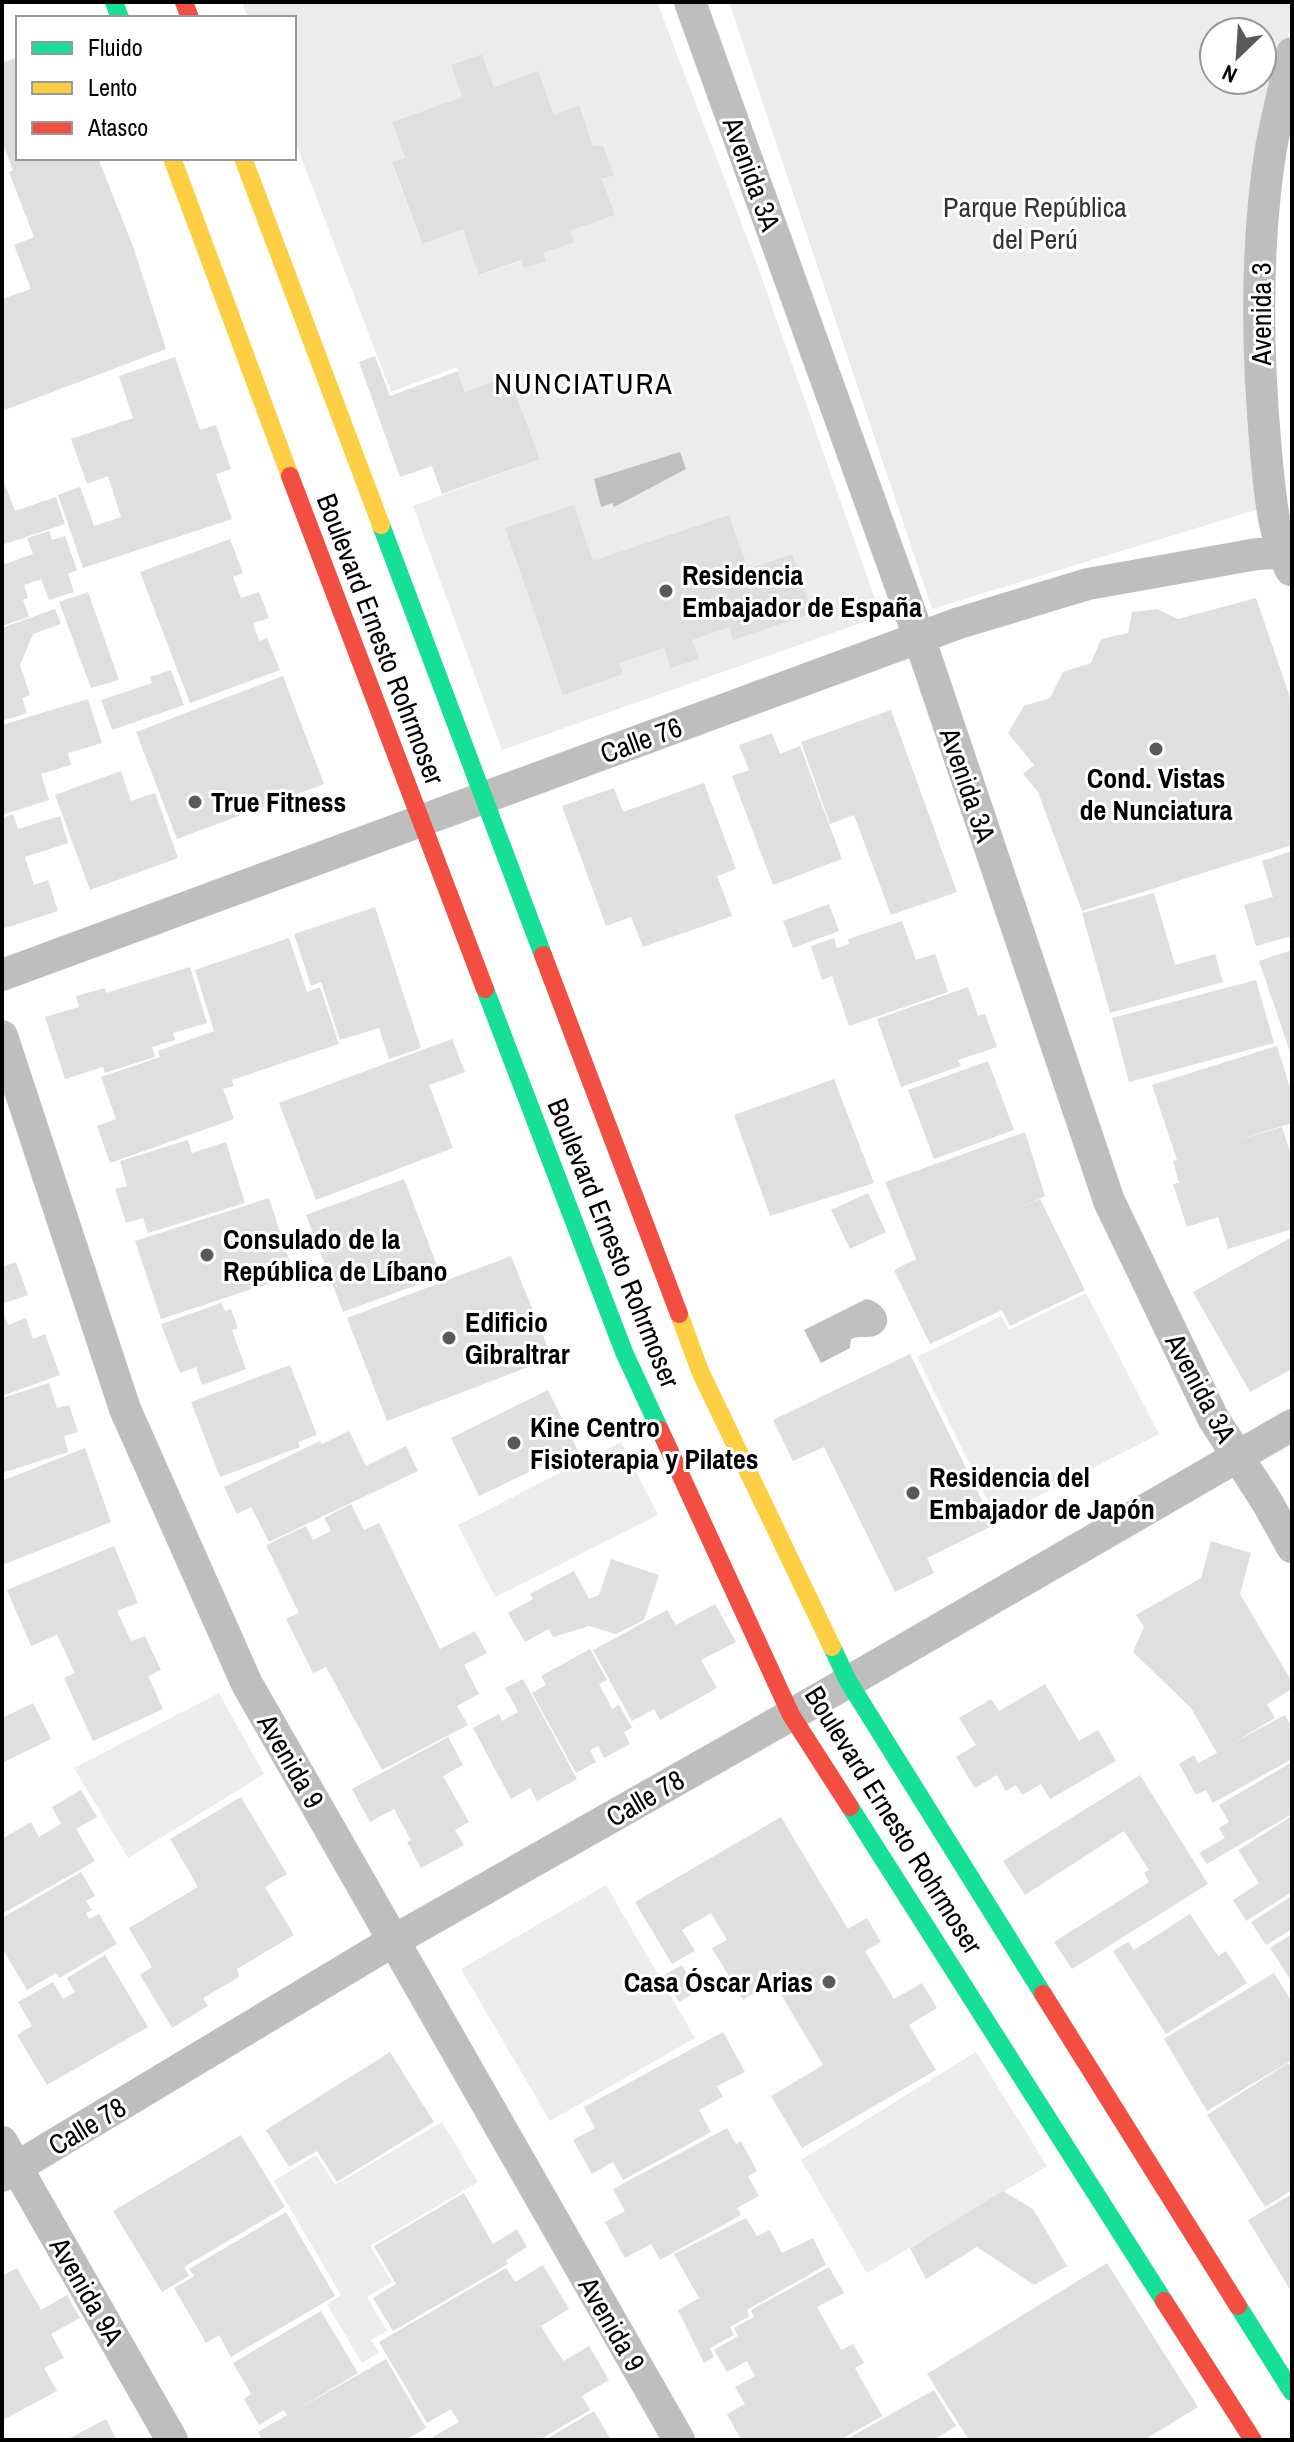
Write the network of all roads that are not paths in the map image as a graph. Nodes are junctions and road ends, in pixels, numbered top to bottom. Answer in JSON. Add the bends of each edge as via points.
{"nodes":[{"id":1,"x":690,"y":2,"type":"edge"},
{"id":2,"x":1292,"y":53,"type":"edge"},
{"id":3,"x":173,"y":160,"type":"edge"},
{"id":4,"x":244,"y":160,"type":"edge"},
{"id":5,"x":1289,"y":559,"type":"edge"},
{"id":6,"x":919,"y":637,"type":"junction"},
{"id":7,"x":484,"y":797,"type":"junction"},
{"id":8,"x":420,"y":820,"type":"junction"},
{"id":9,"x":2,"y":975,"type":"edge"},
{"id":10,"x":2,"y":1036,"type":"edge"},
{"id":11,"x":1292,"y":1425,"type":"edge"},
{"id":12,"x":1237,"y":1456,"type":"junction"},
{"id":13,"x":1292,"y":1547,"type":"edge"},
{"id":14,"x":848,"y":1681,"type":"junction"},
{"id":15,"x":791,"y":1715,"type":"junction"},
{"id":16,"x":393,"y":1941,"type":"junction"},
{"id":17,"x":7,"y":2162,"type":"edge"},
{"id":18,"x":1292,"y":2392,"type":"edge"},
{"id":19,"x":172,"y":2440,"type":"edge"},
{"id":20,"x":679,"y":2440,"type":"edge"},
{"id":21,"x":1253,"y":2440,"type":"edge"}],
"edges":[{"from":1,"to":6,"type":"street","name":"Avenida 3A"},
{"from":2,"to":5,"type":"street","name":"Avenida 3","via":[[1271,149],[1260,255],[1262,409],[1273,523]]},
{"from":3,"to":8,"type":"main road","name":"Boulevard Ernesto Rohrmoser"},
{"from":4,"to":7,"type":"main road","name":"Boulevard Ernesto Rohrmoser"},
{"from":5,"to":6,"type":"street","name":"Calle 76","via":[[1257,554],[1088,584]]},
{"from":6,"to":7,"type":"street","name":"Calle 76"},
{"from":6,"to":12,"type":"street","name":"Avenida 3A","via":[[1109,1201],[1213,1418]]},
{"from":7,"to":8,"type":"street","name":"Calle 76"},
{"from":7,"to":14,"type":"main road","name":"Boulevard Ernesto Rohrmoser","via":[[700,1371]]},
{"from":8,"to":9,"type":"street","name":"Calle 76"},
{"from":8,"to":15,"type":"main road","name":"Boulevard Ernesto Rohrmoser","via":[[624,1352]]},
{"from":10,"to":16,"type":"street","name":"Avenida 9","via":[[125,1409],[247,1684]]},
{"from":11,"to":12,"type":"street","name":"Calle 78"},
{"from":12,"to":13,"type":"street","name":"Avenida 3A"},
{"from":12,"to":14,"type":"street","name":"Calle 78"},
{"from":14,"to":15,"type":"street","name":"Calle 78"},
{"from":14,"to":18,"type":"main road","name":"Boulevard Ernesto Rohrmoser"},
{"from":15,"to":16,"type":"street","name":"Calle 78"},
{"from":15,"to":21,"type":"main road","name":"Boulevard Ernesto Rohrmoser"},
{"from":16,"to":17,"type":"street","name":"Calle 78"},
{"from":16,"to":20,"type":"street","name":"Avenida 9"},
{"from":17,"to":19,"type":"street","name":"Avenida 9A"}]}
